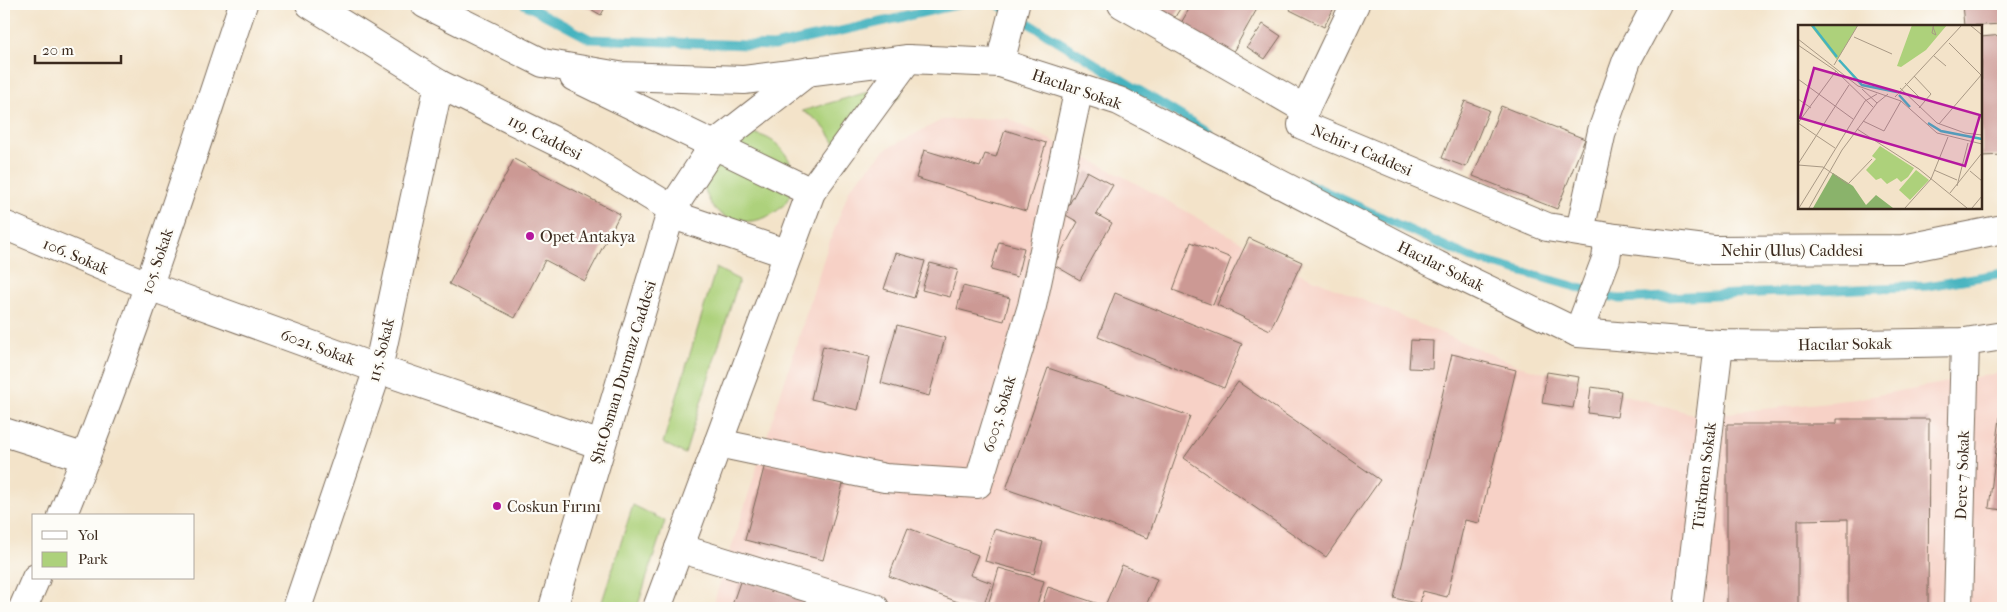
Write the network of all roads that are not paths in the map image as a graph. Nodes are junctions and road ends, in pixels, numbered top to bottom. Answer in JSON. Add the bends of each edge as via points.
{"nodes":[{"id":1,"x":244,"y":4,"type":"edge"},
{"id":2,"x":310,"y":4,"type":"edge"},
{"id":3,"x":425,"y":4,"type":"edge"},
{"id":4,"x":1015,"y":4,"type":"edge"},
{"id":5,"x":1122,"y":4,"type":"edge"},
{"id":6,"x":1355,"y":4,"type":"edge"},
{"id":7,"x":1657,"y":4,"type":"edge"},
{"id":8,"x":908,"y":59,"type":"junction"},
{"id":9,"x":543,"y":63,"type":"junction"},
{"id":10,"x":1000,"y":63,"type":"junction"},
{"id":11,"x":810,"y":70,"type":"junction"},
{"id":12,"x":439,"y":84,"type":"junction"},
{"id":13,"x":1079,"y":88,"type":"junction"},
{"id":14,"x":1305,"y":109,"type":"junction"},
{"id":15,"x":714,"y":145,"type":"junction"},
{"id":16,"x":811,"y":192,"type":"junction"},
{"id":17,"x":672,"y":209,"type":"junction"},
{"id":18,"x":4,"y":225,"type":"edge"},
{"id":19,"x":2003,"y":229,"type":"edge"},
{"id":20,"x":1580,"y":231,"type":"junction"},
{"id":21,"x":1608,"y":248,"type":"junction"},
{"id":22,"x":788,"y":254,"type":"junction"},
{"id":23,"x":149,"y":286,"type":"junction"},
{"id":24,"x":1578,"y":333,"type":"junction"},
{"id":25,"x":2003,"y":336,"type":"edge"},
{"id":26,"x":1965,"y":342,"type":"junction"},
{"id":27,"x":1719,"y":344,"type":"junction"},
{"id":28,"x":378,"y":369,"type":"junction"},
{"id":29,"x":4,"y":432,"type":"edge"},
{"id":30,"x":718,"y":443,"type":"junction"},
{"id":31,"x":601,"y":445,"type":"junction"},
{"id":32,"x":86,"y":458,"type":"junction"},
{"id":33,"x":63,"y":514,"type":"edge"},
{"id":34,"x":679,"y":548,"type":"junction"},
{"id":35,"x":35,"y":580,"type":"edge"},
{"id":36,"x":23,"y":608,"type":"edge"},
{"id":37,"x":297,"y":608,"type":"edge"},
{"id":38,"x":553,"y":608,"type":"edge"},
{"id":39,"x":657,"y":608,"type":"edge"},
{"id":40,"x":875,"y":608,"type":"edge"},
{"id":41,"x":1688,"y":608,"type":"edge"},
{"id":42,"x":1958,"y":608,"type":"edge"}],
"edges":[{"from":1,"to":23,"type":"street","name":"105. Sokak"},
{"from":2,"to":12,"type":"street","name":"119. Caddesi"},
{"from":3,"to":9,"type":"street"},
{"from":4,"to":10,"type":"street"},
{"from":5,"to":14,"type":"street","name":"Nehir-1 Caddesi"},
{"from":6,"to":14,"type":"street"},
{"from":7,"to":20,"type":"street","via":[[1627,60],[1602,131]]},
{"from":8,"to":10,"type":"street","name":"Hacılar Sokak"},
{"from":8,"to":11,"type":"street","name":"Hacılar Sokak"},
{"from":8,"to":16,"type":"street"},
{"from":9,"to":11,"type":"street","via":[[619,76],[744,80]]},
{"from":9,"to":15,"type":"street"},
{"from":10,"to":13,"type":"street","name":"Hacılar Sokak"},
{"from":11,"to":15,"type":"street"},
{"from":12,"to":17,"type":"street","name":"119. Caddesi","via":[[585,156]]},
{"from":12,"to":28,"type":"street","name":"115. Sokak"},
{"from":13,"to":24,"type":"street","name":"Hacılar Sokak","via":[[1119,101],[1437,265]]},
{"from":13,"to":30,"type":"street","name":"6003. Sokak","via":[[1032,306],[978,484],[885,478]]},
{"from":14,"to":20,"type":"street","name":"Nehir-1 Caddesi","via":[[1302,125],[1547,227]]},
{"from":15,"to":16,"type":"street"},
{"from":15,"to":17,"type":"street","name":"Şht.Osman Durmaz Caddesi"},
{"from":16,"to":22,"type":"street"},
{"from":17,"to":22,"type":"street","name":"119. Caddesi","via":[[682,218]]},
{"from":17,"to":31,"type":"street","name":"Şht.Osman Durmaz Caddesi"},
{"from":18,"to":23,"type":"street","name":"106. Sokak"},
{"from":19,"to":21,"type":"street","name":"Nehir (Ulus) Caddesi","via":[[1903,249]]},
{"from":20,"to":21,"type":"street","name":"Nehir (Ulus) Caddesi"},
{"from":21,"to":24,"type":"street"},
{"from":22,"to":30,"type":"street"},
{"from":23,"to":28,"type":"street","name":"6021. Sokak"},
{"from":23,"to":32,"type":"street","name":"105. Sokak"},
{"from":24,"to":27,"type":"street","name":"Hacılar Sokak"},
{"from":25,"to":26,"type":"street","name":"Hacılar Sokak"},
{"from":26,"to":27,"type":"street","name":"Hacılar Sokak"},
{"from":26,"to":42,"type":"street","name":"Dere 7 Sokak"},
{"from":27,"to":41,"type":"street","name":"Türkmen Sokak"},
{"from":28,"to":31,"type":"street","name":"6021. Sokak"},
{"from":28,"to":37,"type":"street","name":"115. Sokak"},
{"from":29,"to":32,"type":"street"},
{"from":30,"to":34,"type":"street"},
{"from":31,"to":38,"type":"street","name":"Şht.Osman Durmaz Caddesi"},
{"from":32,"to":33,"type":"street","name":"105. Sokak"},
{"from":34,"to":39,"type":"street"},
{"from":34,"to":40,"type":"street"},
{"from":35,"to":36,"type":"street"}]}
